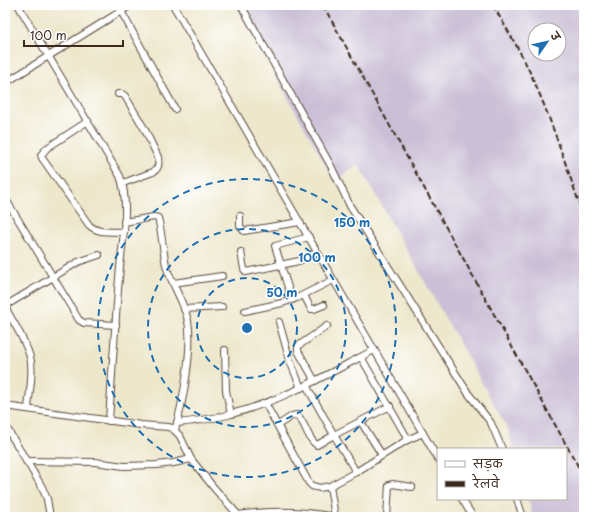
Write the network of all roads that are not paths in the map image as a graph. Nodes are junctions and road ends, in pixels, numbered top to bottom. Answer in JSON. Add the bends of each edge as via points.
{"nodes":[{"id":1,"x":18,"y":5,"type":"edge"},
{"id":2,"x":131,"y":5,"type":"edge"},
{"id":3,"x":173,"y":5,"type":"edge"},
{"id":4,"x":241,"y":5,"type":"edge"},
{"id":5,"x":121,"y":11,"type":"junction"},
{"id":6,"x":47,"y":55,"type":"junction"},
{"id":7,"x":5,"y":82,"type":"edge"},
{"id":8,"x":118,"y":94,"type":"dead end"},
{"id":9,"x":175,"y":109,"type":"dead end"},
{"id":10,"x":88,"y":121,"type":"junction"},
{"id":11,"x":123,"y":183,"type":"junction"},
{"id":12,"x":5,"y":198,"type":"edge"},
{"id":13,"x":240,"y":216,"type":"dead end"},
{"id":14,"x":124,"y":222,"type":"junction"},
{"id":15,"x":300,"y":222,"type":"junction"},
{"id":16,"x":123,"y":232,"type":"junction"},
{"id":17,"x":309,"y":237,"type":"junction"},
{"id":18,"x":241,"y":252,"type":"dead end"},
{"id":19,"x":317,"y":252,"type":"junction"},
{"id":20,"x":99,"y":255,"type":"dead end"},
{"id":21,"x":280,"y":264,"type":"junction"},
{"id":22,"x":222,"y":276,"type":"dead end"},
{"id":23,"x":53,"y":277,"type":"junction"},
{"id":24,"x":333,"y":280,"type":"junction"},
{"id":25,"x":173,"y":283,"type":"junction"},
{"id":26,"x":304,"y":295,"type":"junction"},
{"id":27,"x":292,"y":300,"type":"junction"},
{"id":28,"x":324,"y":305,"type":"dead end"},
{"id":29,"x":5,"y":306,"type":"edge"},
{"id":30,"x":222,"y":307,"type":"dead end"},
{"id":31,"x":184,"y":309,"type":"junction"},
{"id":32,"x":245,"y":312,"type":"dead end"},
{"id":33,"x":279,"y":322,"type":"dead end"},
{"id":34,"x":116,"y":325,"type":"junction"},
{"id":35,"x":327,"y":326,"type":"dead end"},
{"id":36,"x":225,"y":350,"type":"dead end"},
{"id":37,"x":374,"y":350,"type":"junction"},
{"id":38,"x":361,"y":357,"type":"junction"},
{"id":39,"x":315,"y":381,"type":"junction"},
{"id":40,"x":303,"y":386,"type":"junction"},
{"id":41,"x":266,"y":403,"type":"junction"},
{"id":42,"x":5,"y":406,"type":"edge"},
{"id":43,"x":390,"y":406,"type":"junction"},
{"id":44,"x":28,"y":409,"type":"junction"},
{"id":45,"x":231,"y":414,"type":"junction"},
{"id":46,"x":109,"y":421,"type":"junction"},
{"id":47,"x":361,"y":422,"type":"junction"},
{"id":48,"x":177,"y":423,"type":"junction"},
{"id":49,"x":278,"y":424,"type":"junction"},
{"id":50,"x":5,"y":425,"type":"edge"},
{"id":51,"x":175,"y":430,"type":"junction"},
{"id":52,"x":423,"y":433,"type":"junction"},
{"id":53,"x":334,"y":435,"type":"junction"},
{"id":54,"x":407,"y":440,"type":"junction"},
{"id":55,"x":502,"y":448,"type":"edge"},
{"id":56,"x":382,"y":455,"type":"junction"},
{"id":57,"x":437,"y":457,"type":"edge"},
{"id":58,"x":191,"y":459,"type":"junction"},
{"id":59,"x":26,"y":461,"type":"junction"},
{"id":60,"x":356,"y":472,"type":"junction"},
{"id":61,"x":330,"y":486,"type":"junction"},
{"id":62,"x":412,"y":487,"type":"dead end"},
{"id":63,"x":463,"y":500,"type":"edge"},
{"id":64,"x":517,"y":500,"type":"edge"},
{"id":65,"x":239,"y":516,"type":"edge"},
{"id":66,"x":50,"y":517,"type":"edge"},
{"id":67,"x":335,"y":517,"type":"edge"},
{"id":68,"x":387,"y":517,"type":"edge"},
{"id":69,"x":473,"y":517,"type":"edge"},
{"id":70,"x":523,"y":517,"type":"edge"}],
"edges":[{"from":1,"to":6,"type":"street"},
{"from":2,"to":5,"type":"street"},
{"from":3,"to":15,"type":"street"},
{"from":4,"to":55,"type":"street","via":[[331,166],[350,206],[464,387],[491,423]]},
{"from":5,"to":6,"type":"street"},
{"from":5,"to":9,"type":"street"},
{"from":6,"to":7,"type":"street"},
{"from":6,"to":10,"type":"street"},
{"from":8,"to":11,"type":"street","via":[[124,96],[144,128],[159,162],[153,172]]},
{"from":10,"to":11,"type":"street"},
{"from":10,"to":16,"type":"street","via":[[41,155],[93,230]]},
{"from":11,"to":14,"type":"street"},
{"from":12,"to":23,"type":"street"},
{"from":13,"to":15,"type":"street","via":[[240,226],[244,231]]},
{"from":14,"to":16,"type":"street"},
{"from":14,"to":25,"type":"street","via":[[158,218],[166,265]]},
{"from":15,"to":17,"type":"street"},
{"from":16,"to":34,"type":"street"},
{"from":17,"to":19,"type":"street"},
{"from":17,"to":21,"type":"street","via":[[275,246]]},
{"from":18,"to":21,"type":"street","via":[[246,272]]},
{"from":19,"to":21,"type":"street","via":[[304,259]]},
{"from":19,"to":24,"type":"street"},
{"from":20,"to":23,"type":"street","via":[[78,262]]},
{"from":21,"to":27,"type":"street"},
{"from":22,"to":25,"type":"street"},
{"from":23,"to":29,"type":"street"},
{"from":23,"to":34,"type":"street","via":[[79,320],[84,323]]},
{"from":24,"to":26,"type":"street"},
{"from":24,"to":37,"type":"street"},
{"from":25,"to":31,"type":"street"},
{"from":26,"to":27,"type":"street"},
{"from":26,"to":28,"type":"street","via":[[311,309]]},
{"from":27,"to":32,"type":"street"},
{"from":29,"to":44,"type":"street","via":[[30,357]]},
{"from":30,"to":31,"type":"street"},
{"from":31,"to":48,"type":"street","via":[[189,327],[188,354]]},
{"from":33,"to":40,"type":"street","via":[[290,361]]},
{"from":34,"to":46,"type":"street"},
{"from":35,"to":39,"type":"street","via":[[298,346],[298,351]]},
{"from":36,"to":45,"type":"street","via":[[226,391]]},
{"from":37,"to":38,"type":"street"},
{"from":37,"to":52,"type":"street"},
{"from":38,"to":39,"type":"street"},
{"from":38,"to":43,"type":"street"},
{"from":39,"to":40,"type":"street"},
{"from":40,"to":41,"type":"street"},
{"from":40,"to":53,"type":"street"},
{"from":41,"to":45,"type":"street"},
{"from":41,"to":49,"type":"street"},
{"from":42,"to":44,"type":"street"},
{"from":43,"to":47,"type":"street"},
{"from":43,"to":54,"type":"street"},
{"from":44,"to":46,"type":"street"},
{"from":45,"to":48,"type":"street"},
{"from":46,"to":51,"type":"street","via":[[168,427]]},
{"from":47,"to":53,"type":"street"},
{"from":47,"to":56,"type":"street"},
{"from":48,"to":51,"type":"street"},
{"from":49,"to":53,"type":"street","via":[[297,415],[317,445]]},
{"from":49,"to":61,"type":"street","via":[[309,483],[320,488]]},
{"from":50,"to":59,"type":"street"},
{"from":51,"to":58,"type":"street"},
{"from":52,"to":54,"type":"street"},
{"from":52,"to":57,"type":"street"},
{"from":53,"to":60,"type":"street"},
{"from":54,"to":56,"type":"street"},
{"from":56,"to":60,"type":"street"},
{"from":58,"to":59,"type":"street","via":[[174,464],[150,466]]},
{"from":58,"to":65,"type":"street"},
{"from":59,"to":66,"type":"street","via":[[42,487]]},
{"from":60,"to":61,"type":"street"},
{"from":61,"to":67,"type":"street"},
{"from":62,"to":68,"type":"street","via":[[389,485]]},
{"from":63,"to":69,"type":"street"},
{"from":64,"to":70,"type":"street"},
{"from":65,"to":67,"type":"street","via":[[261,512],[297,512]]}]}
